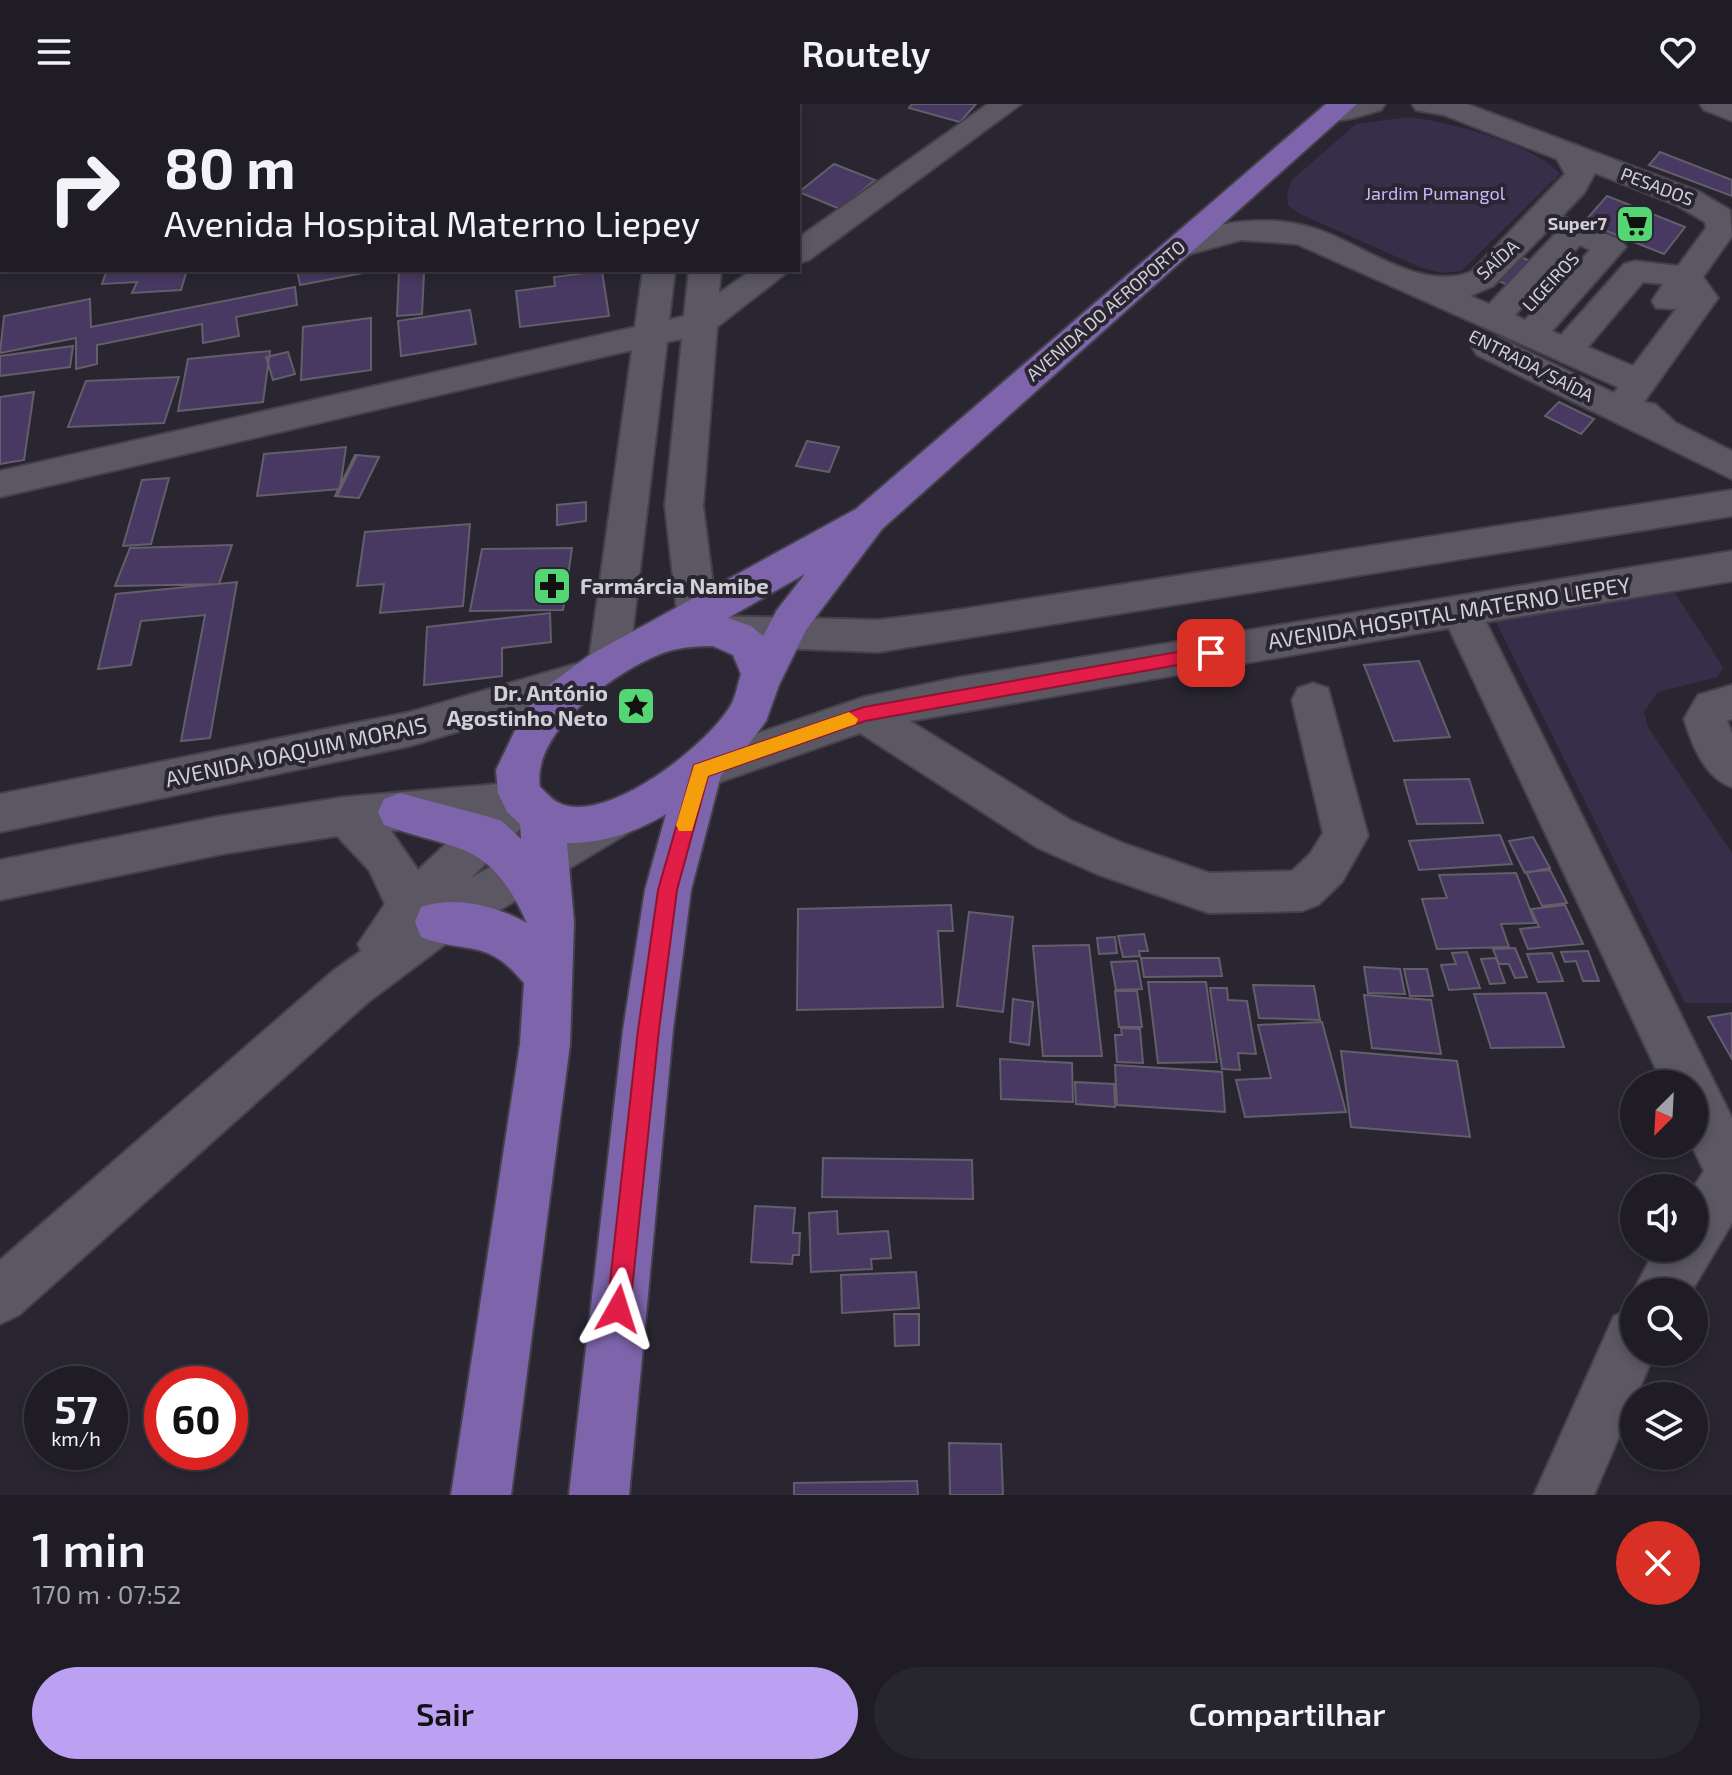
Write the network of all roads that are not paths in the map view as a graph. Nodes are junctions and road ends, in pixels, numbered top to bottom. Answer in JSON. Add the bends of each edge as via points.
{"nodes":[{"id":1,"x":1007,"y":104,"type":"edge"},
{"id":2,"x":1371,"y":104,"type":"edge"},
{"id":3,"x":1714,"y":104,"type":"edge"},
{"id":4,"x":1440,"y":105,"type":"edge"},
{"id":5,"x":1338,"y":109,"type":"edge"},
{"id":6,"x":1732,"y":112,"type":"edge"},
{"id":7,"x":1569,"y":153,"type":"junction"},
{"id":8,"x":1578,"y":230,"type":"junction"},
{"id":9,"x":1179,"y":247,"type":"junction"},
{"id":10,"x":800,"y":252,"type":"edge"},
{"id":11,"x":659,"y":272,"type":"edge"},
{"id":12,"x":705,"y":272,"type":"edge"},
{"id":13,"x":771,"y":272,"type":"edge"},
{"id":14,"x":1673,"y":276,"type":"junction"},
{"id":15,"x":1413,"y":282,"type":"junction"},
{"id":16,"x":1503,"y":322,"type":"junction"},
{"id":17,"x":698,"y":324,"type":"junction"},
{"id":18,"x":651,"y":333,"type":"junction"},
{"id":19,"x":1608,"y":373,"type":"junction"},
{"id":20,"x":1663,"y":432,"type":"junction"},
{"id":21,"x":1732,"y":466,"type":"edge"},
{"id":22,"x":0,"y":484,"type":"edge"},
{"id":23,"x":1732,"y":503,"type":"edge"},
{"id":24,"x":1670,"y":512,"type":"junction"},
{"id":25,"x":869,"y":519,"type":"junction"},
{"id":26,"x":1725,"y":580,"type":"edge"},
{"id":27,"x":1461,"y":611,"type":"junction"},
{"id":28,"x":706,"y":626,"type":"junction"},
{"id":29,"x":786,"y":633,"type":"junction"},
{"id":30,"x":599,"y":669,"type":"junction"},
{"id":31,"x":762,"y":678,"type":"junction"},
{"id":32,"x":1313,"y":700,"type":"dead end"},
{"id":33,"x":1732,"y":702,"type":"edge"},
{"id":34,"x":864,"y":714,"type":"junction"},
{"id":35,"x":1732,"y":769,"type":"edge"},
{"id":36,"x":700,"y":771,"type":"junction"},
{"id":37,"x":400,"y":812,"type":"junction"},
{"id":38,"x":0,"y":813,"type":"edge"},
{"id":39,"x":345,"y":816,"type":"junction"},
{"id":40,"x":617,"y":817,"type":"joint"},
{"id":41,"x":486,"y":835,"type":"junction"},
{"id":42,"x":534,"y":837,"type":"junction"},
{"id":43,"x":0,"y":880,"type":"edge"},
{"id":44,"x":423,"y":915,"type":"junction"},
{"id":45,"x":549,"y":977,"type":"junction"},
{"id":46,"x":1682,"y":1070,"type":"edge"},
{"id":47,"x":1708,"y":1124,"type":"edge"},
{"id":48,"x":1732,"y":1174,"type":"edge"},
{"id":49,"x":1708,"y":1213,"type":"edge"},
{"id":50,"x":0,"y":1296,"type":"edge"},
{"id":51,"x":1621,"y":1366,"type":"edge"},
{"id":52,"x":481,"y":1495,"type":"edge"},
{"id":53,"x":599,"y":1495,"type":"edge"},
{"id":54,"x":1564,"y":1495,"type":"edge"}],
"edges":[{"from":1,"to":10,"type":"street"},
{"from":2,"to":5,"type":"street"},
{"from":3,"to":6,"type":"street"},
{"from":4,"to":7,"type":"street"},
{"from":5,"to":9,"type":"main road","name":"AVENIDA DO AEROPORTO"},
{"from":7,"to":8,"type":"street","name":"SAÍDA","via":[[1580,174]]},
{"from":7,"to":14,"type":"street","name":"PESADOS","via":[[1687,198],[1719,217],[1722,228]]},
{"from":8,"to":15,"type":"street","name":"SAÍDA","via":[[1460,288]]},
{"from":8,"to":16,"type":"street","name":"LIGEIROS"},
{"from":8,"to":16,"type":"street","name":"LIGEIROS"},
{"from":9,"to":15,"type":"street","via":[[1238,227],[1269,228],[1306,236]]},
{"from":9,"to":25,"type":"main road","name":"AVENIDA DO AEROPORTO"},
{"from":11,"to":18,"type":"street"},
{"from":12,"to":17,"type":"street"},
{"from":13,"to":17,"type":"street"},
{"from":14,"to":19,"type":"street","name":"PESADOS"},
{"from":14,"to":19,"type":"street","via":[[1635,271]]},
{"from":15,"to":16,"type":"street"},
{"from":15,"to":20,"type":"street","name":"ENTRADA/SAÍDA","via":[[1469,337]]},
{"from":16,"to":19,"type":"street"},
{"from":17,"to":18,"type":"street"},
{"from":17,"to":28,"type":"street","via":[[684,506]]},
{"from":18,"to":22,"type":"street"},
{"from":18,"to":30,"type":"street"},
{"from":19,"to":20,"type":"street"},
{"from":20,"to":21,"type":"street","name":"ENTRADA/SAÍDA"},
{"from":20,"to":24,"type":"street","via":[[1682,464],[1686,490]]},
{"from":23,"to":24,"type":"street"},
{"from":24,"to":26,"type":"street"},
{"from":24,"to":29,"type":"street","via":[[943,628],[878,636]]},
{"from":25,"to":28,"type":"main road"},
{"from":25,"to":29,"type":"main road"},
{"from":26,"to":27,"type":"street","name":"AVENIDA HOSPITAL MATERNO LIEPEY"},
{"from":27,"to":34,"type":"street","name":"AVENIDA HOSPITAL MATERNO LIEPEY"},
{"from":27,"to":46,"type":"street"},
{"from":28,"to":29,"type":"street"},
{"from":28,"to":30,"type":"main road","via":[[650,641]]},
{"from":28,"to":31,"type":"main road","via":[[738,637],[753,650]]},
{"from":29,"to":31,"type":"main road"},
{"from":30,"to":38,"type":"street","name":"AVENIDA JOAQUIM MORAIS","via":[[410,729]]},
{"from":30,"to":42,"type":"main road","via":[[542,720],[518,764],[517,783]]},
{"from":31,"to":36,"type":"main road","via":[[749,713]]},
{"from":32,"to":34,"type":"street","via":[[1346,836],[1326,868],[1302,891],[1260,894],[1209,893],[1054,834]]},
{"from":33,"to":35,"type":"street","via":[[1713,707],[1705,719]]},
{"from":34,"to":36,"type":"street","name":"AVENIDA HOSPITAL MATERNO LIEPEY"},
{"from":36,"to":40,"type":"main road"},
{"from":36,"to":53,"type":"main road","via":[[663,921]]},
{"from":37,"to":39,"type":"street"},
{"from":37,"to":41,"type":"main road"},
{"from":37,"to":42,"type":"street"},
{"from":39,"to":43,"type":"street"},
{"from":39,"to":44,"type":"street","via":[[385,852]]},
{"from":40,"to":42,"type":"street"},
{"from":41,"to":42,"type":"street"},
{"from":41,"to":44,"type":"street"},
{"from":42,"to":44,"type":"street"},
{"from":42,"to":45,"type":"main road","via":[[551,922]]},
{"from":44,"to":45,"type":"main road","via":[[495,927],[523,945]]},
{"from":44,"to":50,"type":"street","via":[[350,987]]},
{"from":45,"to":52,"type":"main road","via":[[545,1044]]},
{"from":47,"to":48,"type":"street"},
{"from":48,"to":49,"type":"street"},
{"from":51,"to":54,"type":"street"}]}
